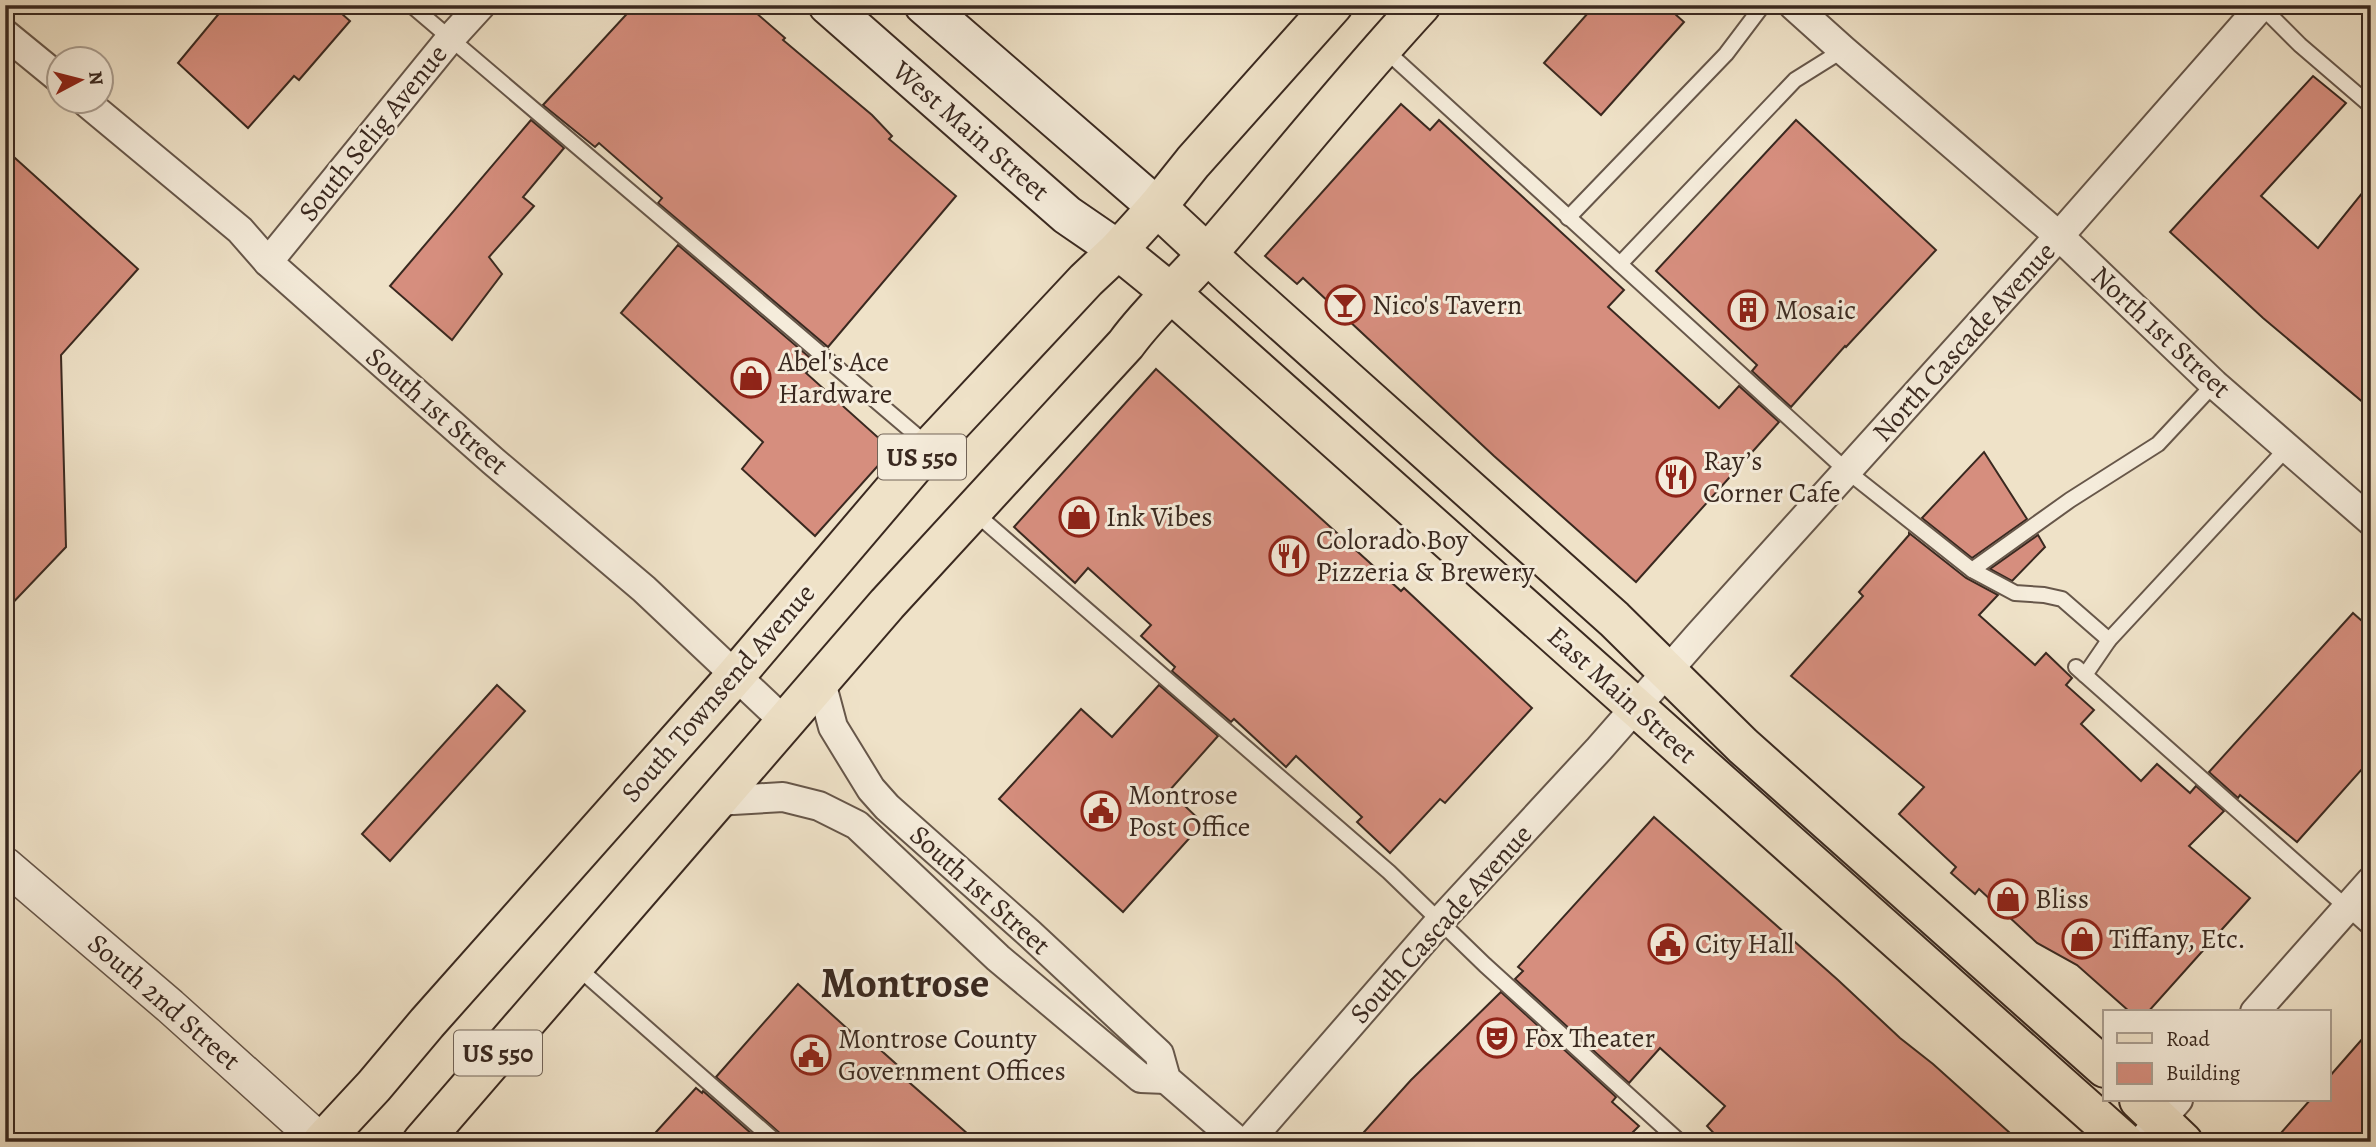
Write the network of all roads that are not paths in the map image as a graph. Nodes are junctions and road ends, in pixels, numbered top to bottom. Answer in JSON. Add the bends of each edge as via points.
{"nodes":[{"id":1,"x":411,"y":5,"type":"edge"},
{"id":2,"x":481,"y":5,"type":"edge"},
{"id":3,"x":828,"y":5,"type":"edge"},
{"id":4,"x":923,"y":5,"type":"edge"},
{"id":5,"x":1333,"y":5,"type":"edge"},
{"id":6,"x":1421,"y":5,"type":"edge"},
{"id":7,"x":1763,"y":5,"type":"edge"},
{"id":8,"x":1793,"y":5,"type":"edge"},
{"id":9,"x":2261,"y":6,"type":"edge"},
{"id":10,"x":5,"y":34,"type":"edge"},
{"id":11,"x":450,"y":40,"type":"junction"},
{"id":12,"x":1382,"y":47,"type":"junction"},
{"id":13,"x":1843,"y":50,"type":"junction"},
{"id":14,"x":46,"y":68,"type":"edge"},
{"id":15,"x":2371,"y":106,"type":"edge"},
{"id":16,"x":103,"y":116,"type":"edge"},
{"id":17,"x":1157,"y":207,"type":"junction"},
{"id":18,"x":1569,"y":218,"type":"junction"},
{"id":19,"x":2059,"y":236,"type":"junction"},
{"id":20,"x":1118,"y":250,"type":"junction"},
{"id":21,"x":1207,"y":254,"type":"junction"},
{"id":22,"x":268,"y":262,"type":"junction"},
{"id":23,"x":1620,"y":264,"type":"junction"},
{"id":24,"x":1171,"y":293,"type":"junction"},
{"id":25,"x":2214,"y":384,"type":"junction"},
{"id":26,"x":930,"y":447,"type":"junction"},
{"id":27,"x":2287,"y":448,"type":"junction"},
{"id":28,"x":1847,"y":471,"type":"junction"},
{"id":29,"x":974,"y":512,"type":"junction"},
{"id":30,"x":2371,"y":521,"type":"edge"},
{"id":31,"x":1972,"y":570,"type":"junction"},
{"id":32,"x":2109,"y":640,"type":"junction"},
{"id":33,"x":1668,"y":672,"type":"junction"},
{"id":34,"x":736,"y":675,"type":"junction"},
{"id":35,"x":821,"y":682,"type":"junction"},
{"id":36,"x":1636,"y":708,"type":"junction"},
{"id":37,"x":786,"y":723,"type":"junction"},
{"id":38,"x":716,"y":801,"type":"junction"},
{"id":39,"x":5,"y":865,"type":"edge"},
{"id":40,"x":2371,"y":881,"type":"edge"},
{"id":41,"x":2347,"y":908,"type":"junction"},
{"id":42,"x":1441,"y":920,"type":"junction"},
{"id":43,"x":2371,"y":929,"type":"edge"},
{"id":44,"x":574,"y":964,"type":"junction"},
{"id":45,"x":2257,"y":1010,"type":"edge"},
{"id":46,"x":2103,"y":1067,"type":"edge"},
{"id":47,"x":1166,"y":1079,"type":"junction"},
{"id":48,"x":1670,"y":1139,"type":"edge"},
{"id":49,"x":322,"y":1142,"type":"edge"},
{"id":50,"x":422,"y":1142,"type":"edge"},
{"id":51,"x":776,"y":1142,"type":"edge"},
{"id":52,"x":1238,"y":1142,"type":"edge"},
{"id":53,"x":1248,"y":1142,"type":"edge"},
{"id":54,"x":2124,"y":1142,"type":"edge"}],
"edges":[{"from":1,"to":11,"type":"lane"},
{"from":2,"to":11,"type":"street","name":"South Selig Avenue"},
{"from":3,"to":20,"type":"main road","name":"West Main Street","via":[[1080,226]]},
{"from":4,"to":17,"type":"main road"},
{"from":5,"to":17,"type":"main road","number":"US 550"},
{"from":6,"to":12,"type":"main road","number":"US 550"},
{"from":7,"to":18,"type":"lane","via":[[1726,54]]},
{"from":8,"to":13,"type":"street","name":"North 1st Street"},
{"from":9,"to":15,"type":"lane"},
{"from":9,"to":19,"type":"street","name":"North Cascade Avenue"},
{"from":10,"to":14,"type":"street"},
{"from":11,"to":22,"type":"street","name":"South Selig Avenue"},
{"from":11,"to":26,"type":"lane"},
{"from":12,"to":18,"type":"lane"},
{"from":12,"to":21,"type":"main road","number":"US 550"},
{"from":13,"to":19,"type":"street","name":"North 1st Street"},
{"from":13,"to":23,"type":"lane","via":[[1795,80]]},
{"from":16,"to":22,"type":"street","name":"South 1st Street","via":[[240,230]]},
{"from":17,"to":20,"type":"main road","number":"US 550"},
{"from":17,"to":21,"type":"main road","name":"East Main Street"},
{"from":18,"to":23,"type":"lane"},
{"from":19,"to":25,"type":"street","name":"North 1st Street"},
{"from":19,"to":28,"type":"street","name":"North Cascade Avenue"},
{"from":20,"to":24,"type":"main road","name":"East Main Street"},
{"from":20,"to":26,"type":"main road","name":"South Townsend Avenue","number":"US 550"},
{"from":21,"to":24,"type":"main road","number":"US 550"},
{"from":21,"to":33,"type":"main road","name":"East Main Street"},
{"from":22,"to":34,"type":"street","name":"South 1st Street","via":[[644,589]]},
{"from":23,"to":28,"type":"lane"},
{"from":24,"to":29,"type":"main road","number":"US 550"},
{"from":24,"to":36,"type":"main road","name":"East Main Street"},
{"from":25,"to":27,"type":"street","name":"North 1st Street"},
{"from":25,"to":31,"type":"lane","via":[[2158,444]]},
{"from":26,"to":34,"type":"main road","name":"South Townsend Avenue","number":"US 550"},
{"from":27,"to":30,"type":"street","name":"North 1st Street"},
{"from":27,"to":32,"type":"lane"},
{"from":28,"to":31,"type":"lane"},
{"from":28,"to":33,"type":"street","name":"North Cascade Avenue"},
{"from":29,"to":35,"type":"main road","number":"US 550"},
{"from":29,"to":42,"type":"lane"},
{"from":31,"to":32,"type":"lane","via":[[2015,593],[2062,598]]},
{"from":32,"to":41,"type":"lane","via":[[2081,671]]},
{"from":33,"to":36,"type":"street","name":"North Cascade Avenue"},
{"from":33,"to":46,"type":"main road","name":"East Main Street","via":[[1743,746]]},
{"from":34,"to":37,"type":"street","name":"South 1st Street"},
{"from":34,"to":49,"type":"main road","name":"South Townsend Avenue","number":"US 550"},
{"from":35,"to":37,"type":"main road","number":"US 550"},
{"from":35,"to":47,"type":"street","name":"South 1st Street","via":[[833,727],[871,789],[1159,1054]]},
{"from":36,"to":42,"type":"street","name":"South Cascade Avenue"},
{"from":36,"to":54,"type":"main road","name":"East Main Street"},
{"from":37,"to":38,"type":"main road","number":"US 550"},
{"from":38,"to":44,"type":"main road","number":"US 550"},
{"from":38,"to":47,"type":"street","name":"South 1st Street","via":[[783,797],[819,806],[857,825],[998,958],[1141,1077]]},
{"from":39,"to":49,"type":"street","name":"South 2nd Street"},
{"from":40,"to":41,"type":"street"},
{"from":41,"to":43,"type":"lane"},
{"from":41,"to":45,"type":"street"},
{"from":42,"to":48,"type":"lane"},
{"from":42,"to":53,"type":"street","name":"South Cascade Avenue"},
{"from":44,"to":50,"type":"main road","number":"US 550"},
{"from":44,"to":51,"type":"lane"},
{"from":47,"to":52,"type":"street","name":"South 1st Street"}]}
